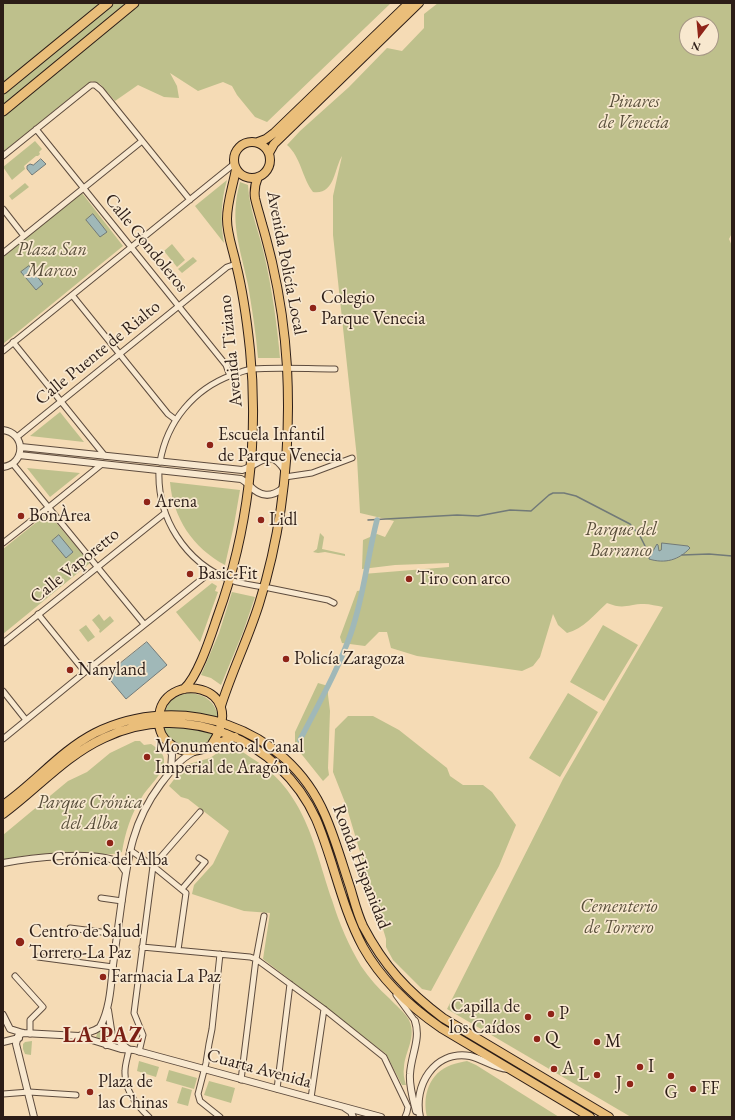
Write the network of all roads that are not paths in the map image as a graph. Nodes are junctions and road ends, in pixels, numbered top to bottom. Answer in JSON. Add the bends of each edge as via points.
{"nodes":[{"id":1,"x":108,"y":3,"type":"edge"},
{"id":2,"x":134,"y":3,"type":"edge"},
{"id":3,"x":408,"y":3,"type":"edge"},
{"id":4,"x":419,"y":3,"type":"edge"},
{"id":5,"x":3,"y":89,"type":"edge"},
{"id":6,"x":3,"y":111,"type":"edge"},
{"id":7,"x":36,"y":130,"type":"junction"},
{"id":8,"x":142,"y":141,"type":"junction"},
{"id":9,"x":258,"y":142,"type":"junction"},
{"id":10,"x":269,"y":152,"type":"junction"},
{"id":11,"x":3,"y":156,"type":"edge"},
{"id":12,"x":235,"y":167,"type":"junction"},
{"id":13,"x":258,"y":177,"type":"junction"},
{"id":14,"x":84,"y":188,"type":"junction"},
{"id":15,"x":190,"y":200,"type":"junction"},
{"id":16,"x":3,"y":209,"type":"edge"},
{"id":17,"x":24,"y":236,"type":"junction"},
{"id":18,"x":131,"y":248,"type":"junction"},
{"id":19,"x":3,"y":253,"type":"edge"},
{"id":20,"x":236,"y":264,"type":"junction"},
{"id":21,"x":72,"y":295,"type":"junction"},
{"id":22,"x":178,"y":306,"type":"junction"},
{"id":23,"x":13,"y":342,"type":"junction"},
{"id":24,"x":3,"y":350,"type":"edge"},
{"id":25,"x":119,"y":353,"type":"junction"},
{"id":26,"x":252,"y":369,"type":"junction"},
{"id":27,"x":287,"y":369,"type":"junction"},
{"id":28,"x":335,"y":370,"type":"dead end"},
{"id":29,"x":230,"y":376,"type":"junction"},
{"id":30,"x":60,"y":401,"type":"junction"},
{"id":31,"x":176,"y":420,"type":"junction"},
{"id":32,"x":3,"y":430,"type":"edge"},
{"id":33,"x":17,"y":437,"type":"junction"},
{"id":34,"x":20,"y":447,"type":"junction"},
{"id":35,"x":20,"y":455,"type":"junction"},
{"id":36,"x":105,"y":456,"type":"junction"},
{"id":37,"x":352,"y":458,"type":"dead end"},
{"id":38,"x":160,"y":462,"type":"junction"},
{"id":39,"x":13,"y":464,"type":"junction"},
{"id":40,"x":102,"y":464,"type":"junction"},
{"id":41,"x":250,"y":466,"type":"junction"},
{"id":42,"x":3,"y":467,"type":"edge"},
{"id":43,"x":159,"y":470,"type":"junction"},
{"id":44,"x":285,"y":474,"type":"junction"},
{"id":45,"x":248,"y":485,"type":"junction"},
{"id":46,"x":283,"y":488,"type":"junction"},
{"id":47,"x":49,"y":507,"type":"junction"},
{"id":48,"x":165,"y":513,"type":"junction"},
{"id":49,"x":3,"y":543,"type":"edge"},
{"id":50,"x":97,"y":566,"type":"junction"},
{"id":51,"x":212,"y":571,"type":"junction"},
{"id":52,"x":229,"y":579,"type":"junction"},
{"id":53,"x":264,"y":587,"type":"junction"},
{"id":54,"x":334,"y":604,"type":"dead end"},
{"id":55,"x":38,"y":614,"type":"junction"},
{"id":56,"x":144,"y":624,"type":"junction"},
{"id":57,"x":3,"y":642,"type":"edge"},
{"id":58,"x":85,"y":672,"type":"junction"},
{"id":59,"x":184,"y":689,"type":"junction"},
{"id":60,"x":3,"y":691,"type":"edge"},
{"id":61,"x":220,"y":706,"type":"junction"},
{"id":62,"x":26,"y":720,"type":"junction"},
{"id":63,"x":159,"y":720,"type":"junction"},
{"id":64,"x":221,"y":727,"type":"junction"},
{"id":65,"x":235,"y":737,"type":"junction"},
{"id":66,"x":3,"y":739,"type":"edge"},
{"id":67,"x":168,"y":742,"type":"junction"},
{"id":68,"x":212,"y":744,"type":"junction"},
{"id":69,"x":194,"y":752,"type":"junction"},
{"id":70,"x":171,"y":770,"type":"junction"},
{"id":71,"x":3,"y":805,"type":"edge"},
{"id":72,"x":200,"y":812,"type":"dead end"},
{"id":73,"x":3,"y":814,"type":"edge"},
{"id":74,"x":129,"y":852,"type":"junction"},
{"id":75,"x":199,"y":858,"type":"dead end"},
{"id":76,"x":109,"y":859,"type":"junction"},
{"id":77,"x":3,"y":864,"type":"edge"},
{"id":78,"x":153,"y":866,"type":"junction"},
{"id":79,"x":126,"y":872,"type":"junction"},
{"id":80,"x":184,"y":891,"type":"junction"},
{"id":81,"x":101,"y":898,"type":"dead end"},
{"id":82,"x":122,"y":901,"type":"junction"},
{"id":83,"x":264,"y":916,"type":"dead end"},
{"id":84,"x":70,"y":928,"type":"dead end"},
{"id":85,"x":117,"y":934,"type":"junction"},
{"id":86,"x":142,"y":947,"type":"junction"},
{"id":87,"x":178,"y":950,"type":"junction"},
{"id":88,"x":220,"y":954,"type":"junction"},
{"id":89,"x":38,"y":957,"type":"dead end"},
{"id":90,"x":256,"y":959,"type":"junction"},
{"id":91,"x":113,"y":967,"type":"junction"},
{"id":92,"x":15,"y":976,"type":"dead end"},
{"id":93,"x":290,"y":984,"type":"junction"},
{"id":94,"x":393,"y":988,"type":"junction"},
{"id":95,"x":108,"y":1005,"type":"junction"},
{"id":96,"x":324,"y":1009,"type":"junction"},
{"id":97,"x":3,"y":1015,"type":"edge"},
{"id":98,"x":414,"y":1021,"type":"joint"},
{"id":99,"x":10,"y":1029,"type":"junction"},
{"id":100,"x":98,"y":1029,"type":"junction"},
{"id":101,"x":23,"y":1033,"type":"junction"},
{"id":102,"x":30,"y":1034,"type":"junction"},
{"id":103,"x":112,"y":1034,"type":"junction"},
{"id":104,"x":79,"y":1036,"type":"junction"},
{"id":105,"x":16,"y":1039,"type":"junction"},
{"id":106,"x":3,"y":1042,"type":"edge"},
{"id":107,"x":95,"y":1042,"type":"junction"},
{"id":108,"x":106,"y":1045,"type":"junction"},
{"id":109,"x":130,"y":1049,"type":"junction"},
{"id":110,"x":138,"y":1052,"type":"junction"},
{"id":111,"x":204,"y":1069,"type":"junction"},
{"id":112,"x":508,"y":1069,"type":"junction"},
{"id":113,"x":240,"y":1080,"type":"junction"},
{"id":114,"x":277,"y":1089,"type":"junction"},
{"id":115,"x":29,"y":1092,"type":"junction"},
{"id":116,"x":3,"y":1094,"type":"edge"},
{"id":117,"x":76,"y":1095,"type":"dead end"},
{"id":118,"x":311,"y":1098,"type":"junction"},
{"id":119,"x":340,"y":1106,"type":"junction"},
{"id":120,"x":374,"y":1115,"type":"junction"},
{"id":121,"x":34,"y":1117,"type":"edge"},
{"id":122,"x":149,"y":1117,"type":"edge"},
{"id":123,"x":220,"y":1117,"type":"edge"},
{"id":124,"x":353,"y":1117,"type":"edge"},
{"id":125,"x":360,"y":1117,"type":"edge"},
{"id":126,"x":381,"y":1117,"type":"edge"},
{"id":127,"x":405,"y":1117,"type":"edge"},
{"id":128,"x":416,"y":1117,"type":"edge"},
{"id":129,"x":420,"y":1117,"type":"edge"},
{"id":130,"x":590,"y":1117,"type":"edge"},
{"id":131,"x":610,"y":1117,"type":"edge"}],
"edges":[{"from":1,"to":5,"type":"highway"},
{"from":2,"to":6,"type":"highway"},
{"from":3,"to":9,"type":"main road","via":[[274,133],[266,140]]},
{"from":4,"to":10,"type":"main road","via":[[277,141]]},
{"from":7,"to":8,"type":"street","via":[[91,85],[95,85]]},
{"from":7,"to":11,"type":"street"},
{"from":7,"to":14,"type":"street","name":"Calle Gondoleros"},
{"from":8,"to":14,"type":"street"},
{"from":8,"to":15,"type":"street"},
{"from":9,"to":10,"type":"main road"},
{"from":9,"to":12,"type":"main road","via":[[240,145],[235,153]]},
{"from":10,"to":13,"type":"main road","via":[[269,168]]},
{"from":12,"to":13,"type":"main road","via":[[242,175]]},
{"from":12,"to":15,"type":"street"},
{"from":12,"to":20,"type":"main road","name":"Avenida Tiziano","via":[[227,217]]},
{"from":13,"to":27,"type":"main road","name":"Avenida Policía Local","via":[[255,185],[256,200],[278,294]]},
{"from":14,"to":17,"type":"street"},
{"from":14,"to":18,"type":"street","name":"Calle Gondoleros"},
{"from":15,"to":18,"type":"street"},
{"from":16,"to":17,"type":"street"},
{"from":17,"to":19,"type":"street"},
{"from":18,"to":21,"type":"street"},
{"from":18,"to":22,"type":"street","name":"Calle Gondoleros"},
{"from":20,"to":22,"type":"street","name":"Calle Puente de Rialto","via":[[227,267]]},
{"from":20,"to":26,"type":"main road","name":"Avenida Tiziano"},
{"from":21,"to":23,"type":"street"},
{"from":21,"to":25,"type":"street"},
{"from":22,"to":25,"type":"street","name":"Calle Puente de Rialto"},
{"from":22,"to":29,"type":"street","name":"Calle Gondoleros","via":[[226,365]]},
{"from":23,"to":24,"type":"street"},
{"from":23,"to":30,"type":"street"},
{"from":25,"to":30,"type":"street","name":"Calle Puente de Rialto"},
{"from":25,"to":31,"type":"street","via":[[168,414]]},
{"from":26,"to":27,"type":"street"},
{"from":26,"to":29,"type":"street"},
{"from":26,"to":41,"type":"main road","name":"Avenida Tiziano"},
{"from":27,"to":28,"type":"street"},
{"from":27,"to":44,"type":"main road","name":"Avenida Policía Local"},
{"from":29,"to":31,"type":"street","via":[[198,394]]},
{"from":30,"to":33,"type":"street","name":"Calle Puente de Rialto"},
{"from":30,"to":36,"type":"street"},
{"from":31,"to":38,"type":"street","via":[[165,441]]},
{"from":32,"to":33,"type":"street"},
{"from":33,"to":34,"type":"street"},
{"from":34,"to":35,"type":"street"},
{"from":34,"to":36,"type":"street"},
{"from":35,"to":39,"type":"street"},
{"from":35,"to":40,"type":"street"},
{"from":36,"to":38,"type":"street"},
{"from":37,"to":44,"type":"street","via":[[312,473]]},
{"from":38,"to":41,"type":"street","via":[[242,470]]},
{"from":39,"to":42,"type":"street"},
{"from":39,"to":47,"type":"street"},
{"from":40,"to":43,"type":"street"},
{"from":40,"to":47,"type":"street"},
{"from":41,"to":44,"type":"street","via":[[261,460],[270,459],[278,463]]},
{"from":41,"to":45,"type":"main road","name":"Avenida Tiziano"},
{"from":43,"to":45,"type":"street","via":[[241,479]]},
{"from":43,"to":48,"type":"street"},
{"from":44,"to":46,"type":"main road","name":"Avenida Policía Local"},
{"from":45,"to":46,"type":"street","via":[[267,496],[276,494]]},
{"from":45,"to":52,"type":"main road","name":"Avenida Tiziano"},
{"from":46,"to":53,"type":"main road","name":"Avenida Policía Local","via":[[277,533]]},
{"from":47,"to":49,"type":"street"},
{"from":47,"to":50,"type":"street"},
{"from":48,"to":50,"type":"street","name":"Calle Vaporetto"},
{"from":48,"to":51,"type":"street","via":[[180,542]]},
{"from":50,"to":55,"type":"street","name":"Calle Vaporetto"},
{"from":50,"to":56,"type":"street"},
{"from":51,"to":52,"type":"street"},
{"from":51,"to":56,"type":"street"},
{"from":52,"to":53,"type":"street"},
{"from":52,"to":59,"type":"main road","name":"Avenida Tiziano","via":[[204,653],[190,683]]},
{"from":53,"to":54,"type":"street","via":[[328,600]]},
{"from":53,"to":61,"type":"main road","name":"Avenida Policía Local","via":[[247,640]]},
{"from":55,"to":57,"type":"street","name":"Calle Vaporetto"},
{"from":55,"to":58,"type":"street"},
{"from":56,"to":58,"type":"street"},
{"from":58,"to":62,"type":"street"},
{"from":59,"to":61,"type":"main road","via":[[194,688],[207,692]]},
{"from":59,"to":63,"type":"main road","via":[[164,701]]},
{"from":60,"to":62,"type":"street"},
{"from":61,"to":64,"type":"main road"},
{"from":62,"to":66,"type":"street"},
{"from":63,"to":64,"type":"main road","name":"Ronda Hispanidad","via":[[176,715],[196,717]]},
{"from":63,"to":67,"type":"main road","via":[[161,731]]},
{"from":63,"to":71,"type":"main road","name":"Ronda Hispanidad","via":[[127,721],[94,734],[68,751]]},
{"from":63,"to":73,"type":"main road","name":"Ronda Hispanidad","via":[[118,732],[92,744],[66,761]]},
{"from":64,"to":65,"type":"main road","name":"Ronda Hispanidad"},
{"from":64,"to":68,"type":"main road"},
{"from":64,"to":131,"type":"main road","name":"Ronda Hispanidad","via":[[243,730],[262,741],[296,769],[314,794],[330,826],[363,924],[382,957],[405,987],[447,1020]]},
{"from":65,"to":68,"type":"main road"},
{"from":65,"to":94,"type":"main road","name":"Ronda Hispanidad","via":[[258,750],[284,772],[306,800],[316,818],[342,900],[354,928],[367,953]]},
{"from":67,"to":69,"type":"main road","via":[[180,749]]},
{"from":67,"to":70,"type":"street","via":[[172,755]]},
{"from":68,"to":69,"type":"main road"},
{"from":69,"to":70,"type":"street","via":[[184,757]]},
{"from":70,"to":74,"type":"street","via":[[149,800],[134,833]]},
{"from":72,"to":78,"type":"street"},
{"from":74,"to":76,"type":"street","via":[[116,859]]},
{"from":74,"to":78,"type":"street"},
{"from":74,"to":79,"type":"street"},
{"from":75,"to":80,"type":"street","via":[[205,862]]},
{"from":76,"to":77,"type":"street","via":[[64,856]]},
{"from":76,"to":79,"type":"street","via":[[119,863]]},
{"from":78,"to":80,"type":"street"},
{"from":78,"to":86,"type":"street"},
{"from":79,"to":82,"type":"street"},
{"from":80,"to":87,"type":"street"},
{"from":81,"to":82,"type":"street"},
{"from":82,"to":85,"type":"street"},
{"from":83,"to":90,"type":"street"},
{"from":84,"to":85,"type":"street"},
{"from":85,"to":91,"type":"street"},
{"from":86,"to":87,"type":"street"},
{"from":86,"to":110,"type":"street","via":[[134,1013],[143,1035]]},
{"from":87,"to":88,"type":"street"},
{"from":88,"to":90,"type":"street"},
{"from":88,"to":111,"type":"street","via":[[212,1029]]},
{"from":89,"to":91,"type":"street"},
{"from":90,"to":93,"type":"street"},
{"from":90,"to":113,"type":"street"},
{"from":91,"to":95,"type":"street"},
{"from":92,"to":102,"type":"street","via":[[43,1007],[30,1020]]},
{"from":93,"to":96,"type":"street"},
{"from":93,"to":114,"type":"street"},
{"from":94,"to":98,"type":"street"},
{"from":94,"to":112,"type":"main road","name":"Ronda Hispanidad","via":[[431,1022]]},
{"from":95,"to":100,"type":"street"},
{"from":95,"to":103,"type":"street"},
{"from":96,"to":118,"type":"street"},
{"from":96,"to":127,"type":"street","via":[[386,1059],[408,1107]]},
{"from":97,"to":99,"type":"street"},
{"from":98,"to":128,"type":"street","via":[[417,1036],[410,1088]]},
{"from":99,"to":101,"type":"street"},
{"from":99,"to":106,"type":"street"},
{"from":100,"to":103,"type":"street","via":[[107,1028]]},
{"from":100,"to":104,"type":"street"},
{"from":100,"to":107,"type":"street","via":[[94,1035]]},
{"from":101,"to":102,"type":"street"},
{"from":101,"to":105,"type":"street"},
{"from":102,"to":104,"type":"street"},
{"from":102,"to":105,"type":"street"},
{"from":103,"to":108,"type":"street","via":[[110,1043]]},
{"from":103,"to":109,"type":"street","name":"Cuarta Avenida"},
{"from":104,"to":107,"type":"street"},
{"from":105,"to":106,"type":"street"},
{"from":105,"to":115,"type":"street"},
{"from":107,"to":108,"type":"street"},
{"from":108,"to":109,"type":"street","name":"Cuarta Avenida"},
{"from":109,"to":110,"type":"street","name":"Cuarta Avenida"},
{"from":109,"to":122,"type":"street","via":[[125,1071],[127,1083],[134,1101]]},
{"from":110,"to":111,"type":"street","name":"Cuarta Avenida"},
{"from":111,"to":113,"type":"street","name":"Cuarta Avenida"},
{"from":111,"to":123,"type":"street","via":[[198,1098]]},
{"from":112,"to":129,"type":"street","via":[[464,1056],[451,1057],[439,1063],[428,1073],[420,1088]]},
{"from":112,"to":130,"type":"main road","name":"Ronda Hispanidad"},
{"from":113,"to":114,"type":"street","name":"Cuarta Avenida"},
{"from":114,"to":118,"type":"street","name":"Cuarta Avenida"},
{"from":115,"to":116,"type":"street"},
{"from":115,"to":117,"type":"street"},
{"from":115,"to":121,"type":"street"},
{"from":118,"to":119,"type":"street","name":"Cuarta Avenida"},
{"from":119,"to":120,"type":"street","name":"Cuarta Avenida"},
{"from":119,"to":124,"type":"street","via":[[351,1112]]},
{"from":120,"to":125,"type":"street"},
{"from":120,"to":126,"type":"street","name":"Cuarta Avenida"}]}
